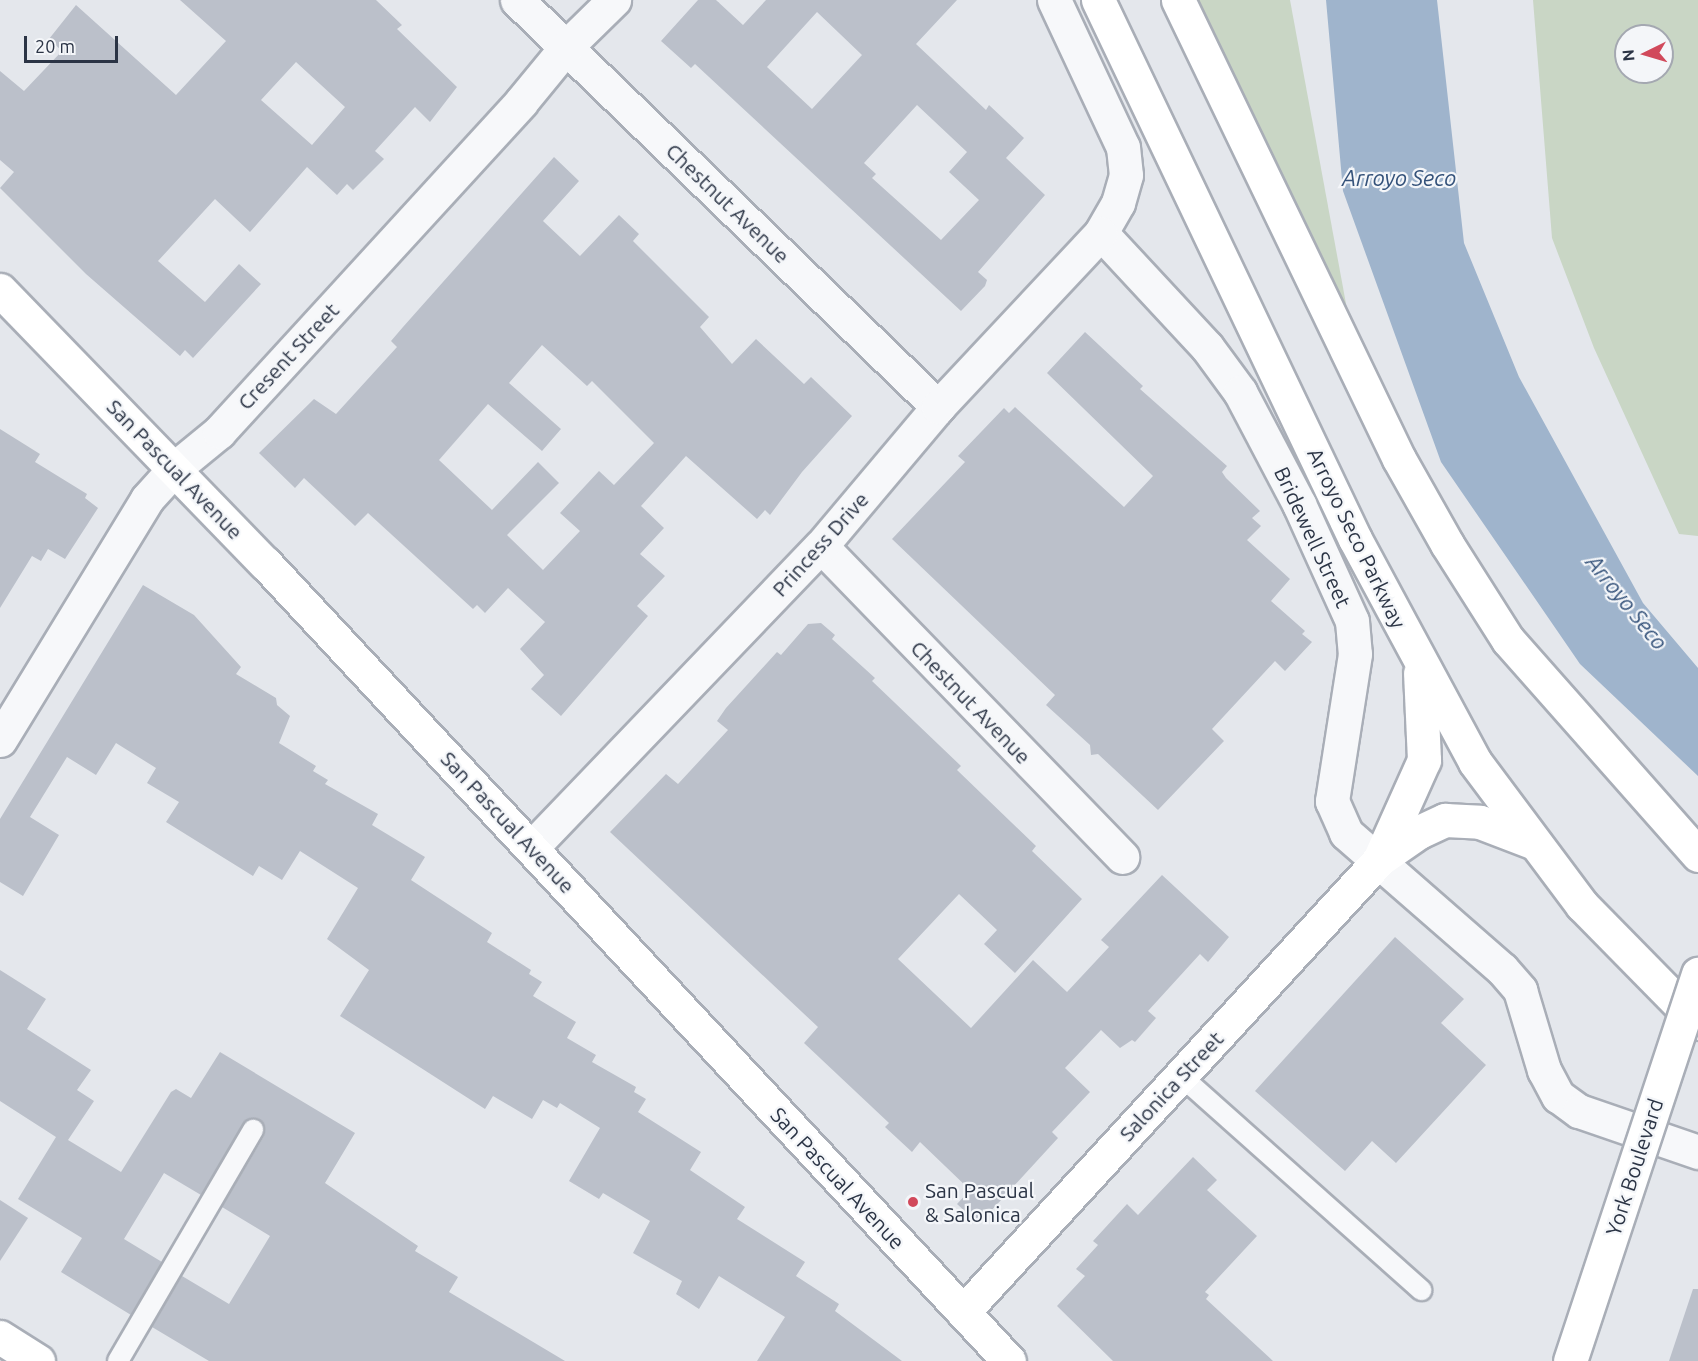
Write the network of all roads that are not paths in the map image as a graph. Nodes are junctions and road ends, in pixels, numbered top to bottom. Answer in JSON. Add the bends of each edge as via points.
{"nodes":[{"id":1,"x":517,"y":0,"type":"edge"},
{"id":2,"x":614,"y":0,"type":"edge"},
{"id":3,"x":1053,"y":0,"type":"edge"},
{"id":4,"x":1098,"y":0,"type":"edge"},
{"id":5,"x":1178,"y":0,"type":"edge"},
{"id":6,"x":567,"y":46,"type":"junction"},
{"id":7,"x":1101,"y":233,"type":"junction"},
{"id":8,"x":0,"y":290,"type":"edge"},
{"id":9,"x":938,"y":407,"type":"junction"},
{"id":10,"x":175,"y":468,"type":"junction"},
{"id":11,"x":821,"y":546,"type":"junction"},
{"id":12,"x":1419,"y":662,"type":"junction"},
{"id":13,"x":0,"y":740,"type":"edge"},
{"id":14,"x":1532,"y":842,"type":"junction"},
{"id":15,"x":532,"y":847,"type":"junction"},
{"id":16,"x":1698,"y":855,"type":"edge"},
{"id":17,"x":1122,"y":857,"type":"dead end"},
{"id":18,"x":1379,"y":860,"type":"junction"},
{"id":19,"x":1698,"y":974,"type":"edge"},
{"id":20,"x":1698,"y":1023,"type":"edge"},
{"id":21,"x":1181,"y":1076,"type":"junction"},
{"id":22,"x":253,"y":1130,"type":"dead end"},
{"id":23,"x":1698,"y":1152,"type":"edge"},
{"id":24,"x":1421,"y":1290,"type":"dead end"},
{"id":25,"x":963,"y":1312,"type":"junction"},
{"id":26,"x":0,"y":1337,"type":"edge"},
{"id":27,"x":38,"y":1361,"type":"edge"},
{"id":28,"x":118,"y":1361,"type":"edge"},
{"id":29,"x":1009,"y":1361,"type":"edge"},
{"id":30,"x":1570,"y":1361,"type":"edge"}],
"edges":[{"from":1,"to":6,"type":"street","name":"Chestnut Avenue"},
{"from":2,"to":6,"type":"street","name":"Cresent Street"},
{"from":3,"to":7,"type":"street","via":[[1123,147],[1126,175],[1118,203]]},
{"from":4,"to":12,"type":"main road","name":"Arroyo Seco Parkway"},
{"from":5,"to":16,"type":"main road","via":[[1399,459],[1447,544],[1508,640]]},
{"from":6,"to":9,"type":"street","name":"Chestnut Avenue"},
{"from":6,"to":10,"type":"street","name":"Cresent Street","via":[[521,102],[219,432]]},
{"from":7,"to":9,"type":"street","name":"Princess Drive"},
{"from":7,"to":18,"type":"street","name":"Bridewell Street","via":[[1207,347],[1240,392],[1339,588],[1352,621],[1355,654],[1332,801],[1346,833]]},
{"from":8,"to":10,"type":"main road","name":"San Pascual Avenue"},
{"from":9,"to":11,"type":"street","name":"Princess Drive"},
{"from":10,"to":13,"type":"street","name":"Cresent Street","via":[[147,499]]},
{"from":10,"to":15,"type":"main road","name":"San Pascual Avenue"},
{"from":11,"to":15,"type":"street","name":"Princess Drive"},
{"from":11,"to":17,"type":"street","name":"Chestnut Avenue"},
{"from":12,"to":14,"type":"main road","name":"Arroyo Seco Parkway","via":[[1475,762]]},
{"from":12,"to":18,"type":"main road","via":[[1424,760]]},
{"from":14,"to":18,"type":"main road","via":[[1479,822],[1445,820],[1419,832]]},
{"from":14,"to":20,"type":"main road","name":"Arroyo Seco Parkway","via":[[1582,905]]},
{"from":15,"to":25,"type":"main road","name":"San Pascual Avenue"},
{"from":18,"to":21,"type":"main road","name":"Salonica Street"},
{"from":18,"to":23,"type":"street","name":"Bridewell Street","via":[[1502,969],[1520,990],[1544,1070],[1558,1096],[1579,1112]]},
{"from":19,"to":30,"type":"main road","name":"York Boulevard","bridge":true},
{"from":21,"to":24,"type":"lane"},
{"from":21,"to":25,"type":"main road","name":"Salonica Street"},
{"from":22,"to":28,"type":"lane"},
{"from":25,"to":29,"type":"main road","name":"San Pascual Avenue"},
{"from":26,"to":27,"type":"main road"}]}
